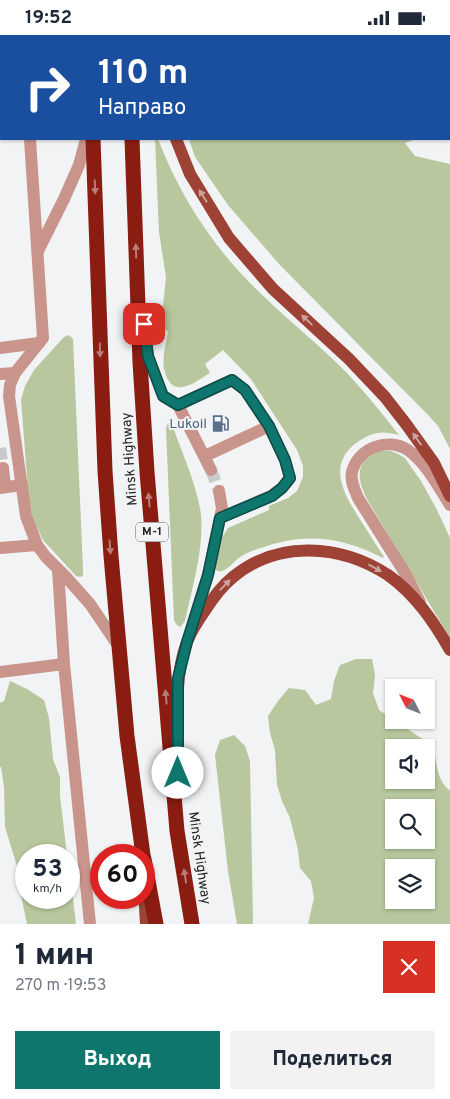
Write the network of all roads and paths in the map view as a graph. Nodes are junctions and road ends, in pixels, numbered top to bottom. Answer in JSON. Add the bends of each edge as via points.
{"nodes":[{"id":1,"x":30,"y":140,"type":"edge"},
{"id":2,"x":86,"y":140,"type":"edge"},
{"id":3,"x":93,"y":140,"type":"edge"},
{"id":4,"x":132,"y":140,"type":"edge"},
{"id":5,"x":176,"y":140,"type":"edge"},
{"id":6,"x":38,"y":251,"type":"junction"},
{"id":7,"x":137,"y":276,"type":"junction"},
{"id":8,"x":41,"y":341,"type":"junction"},
{"id":9,"x":0,"y":348,"type":"edge"},
{"id":10,"x":15,"y":373,"type":"junction"},
{"id":11,"x":0,"y":374,"type":"edge"},
{"id":12,"x":178,"y":405,"type":"junction"},
{"id":13,"x":6,"y":414,"type":"edge"},
{"id":14,"x":269,"y":426,"type":"junction"},
{"id":15,"x":205,"y":457,"type":"junction"},
{"id":16,"x":2,"y":468,"type":"dead end"},
{"id":17,"x":211,"y":470,"type":"tunnel mouth"},
{"id":18,"x":22,"y":485,"type":"junction"},
{"id":19,"x":2,"y":487,"type":"edge"},
{"id":20,"x":219,"y":491,"type":"tunnel mouth"},
{"id":21,"x":450,"y":496,"type":"edge"},
{"id":22,"x":450,"y":505,"type":"edge"},
{"id":23,"x":220,"y":518,"type":"junction"},
{"id":24,"x":37,"y":545,"type":"junction"},
{"id":25,"x":0,"y":549,"type":"edge"},
{"id":26,"x":58,"y":569,"type":"junction"},
{"id":27,"x":422,"y":607,"type":"junction"},
{"id":28,"x":187,"y":642,"type":"junction"},
{"id":29,"x":120,"y":648,"type":"junction"},
{"id":30,"x":450,"y":650,"type":"edge"},
{"id":31,"x":64,"y":664,"type":"junction"},
{"id":32,"x":0,"y":672,"type":"edge"},
{"id":33,"x":177,"y":831,"type":"junction"},
{"id":34,"x":141,"y":844,"type":"edge"},
{"id":35,"x":145,"y":909,"type":"edge"},
{"id":36,"x":153,"y":909,"type":"edge"},
{"id":37,"x":90,"y":924,"type":"edge"},
{"id":38,"x":146,"y":924,"type":"edge"},
{"id":39,"x":156,"y":924,"type":"edge"},
{"id":40,"x":192,"y":924,"type":"edge"}],
"edges":[{"from":1,"to":6,"type":"street"},
{"from":2,"to":6,"type":"street","via":[[79,165]]},
{"from":3,"to":29,"type":"highway","name":"Minsk Highway","one_way":true,"via":[[105,471]]},
{"from":7,"to":4,"type":"highway","name":"Minsk Highway","number":"М-1","one_way":true},
{"from":21,"to":5,"type":"main road","one_way":true,"via":[[434,463],[384,397],[349,359],[273,289],[229,238],[190,174]]},
{"from":6,"to":8,"type":"street"},
{"from":7,"to":12,"type":"street","via":[[148,356],[163,396]]},
{"from":33,"to":7,"type":"highway","name":"Minsk Highway","number":"М-1","one_way":true,"via":[[147,472]]},
{"from":8,"to":9,"type":"street"},
{"from":8,"to":10,"type":"street"},
{"from":10,"to":11,"type":"street"},
{"from":10,"to":13,"type":"street"},
{"from":12,"to":14,"type":"street","via":[[232,380],[245,390]]},
{"from":12,"to":15,"type":"street"},
{"from":13,"to":18,"type":"street"},
{"from":14,"to":15,"type":"street"},
{"from":14,"to":23,"type":"street","via":[[290,478],[272,496]]},
{"from":15,"to":17,"type":"street"},
{"from":16,"to":19,"type":"street"},
{"from":18,"to":19,"type":"street"},
{"from":18,"to":24,"type":"street","via":[[26,517]]},
{"from":20,"to":23,"type":"street"},
{"from":22,"to":27,"type":"street","via":[[419,459],[398,445],[374,447],[356,462],[352,473],[358,498],[405,573]]},
{"from":23,"to":28,"type":"street","via":[[208,575]]},
{"from":24,"to":25,"type":"street"},
{"from":24,"to":26,"type":"street"},
{"from":26,"to":29,"type":"street","via":[[90,604]]},
{"from":26,"to":31,"type":"street"},
{"from":28,"to":27,"type":"main road","one_way":true,"via":[[215,596],[233,577],[254,563],[296,551],[342,554],[364,563],[388,575]]},
{"from":27,"to":30,"type":"main road"},
{"from":28,"to":33,"type":"main road","via":[[178,678]]},
{"from":29,"to":34,"type":"highway","name":"Minsk Highway"},
{"from":31,"to":32,"type":"street"},
{"from":31,"to":37,"type":"street"},
{"from":40,"to":33,"type":"highway","name":"Minsk Highway","number":"М-1","one_way":true},
{"from":35,"to":38,"type":"main road"},
{"from":36,"to":39,"type":"highway"}]}
